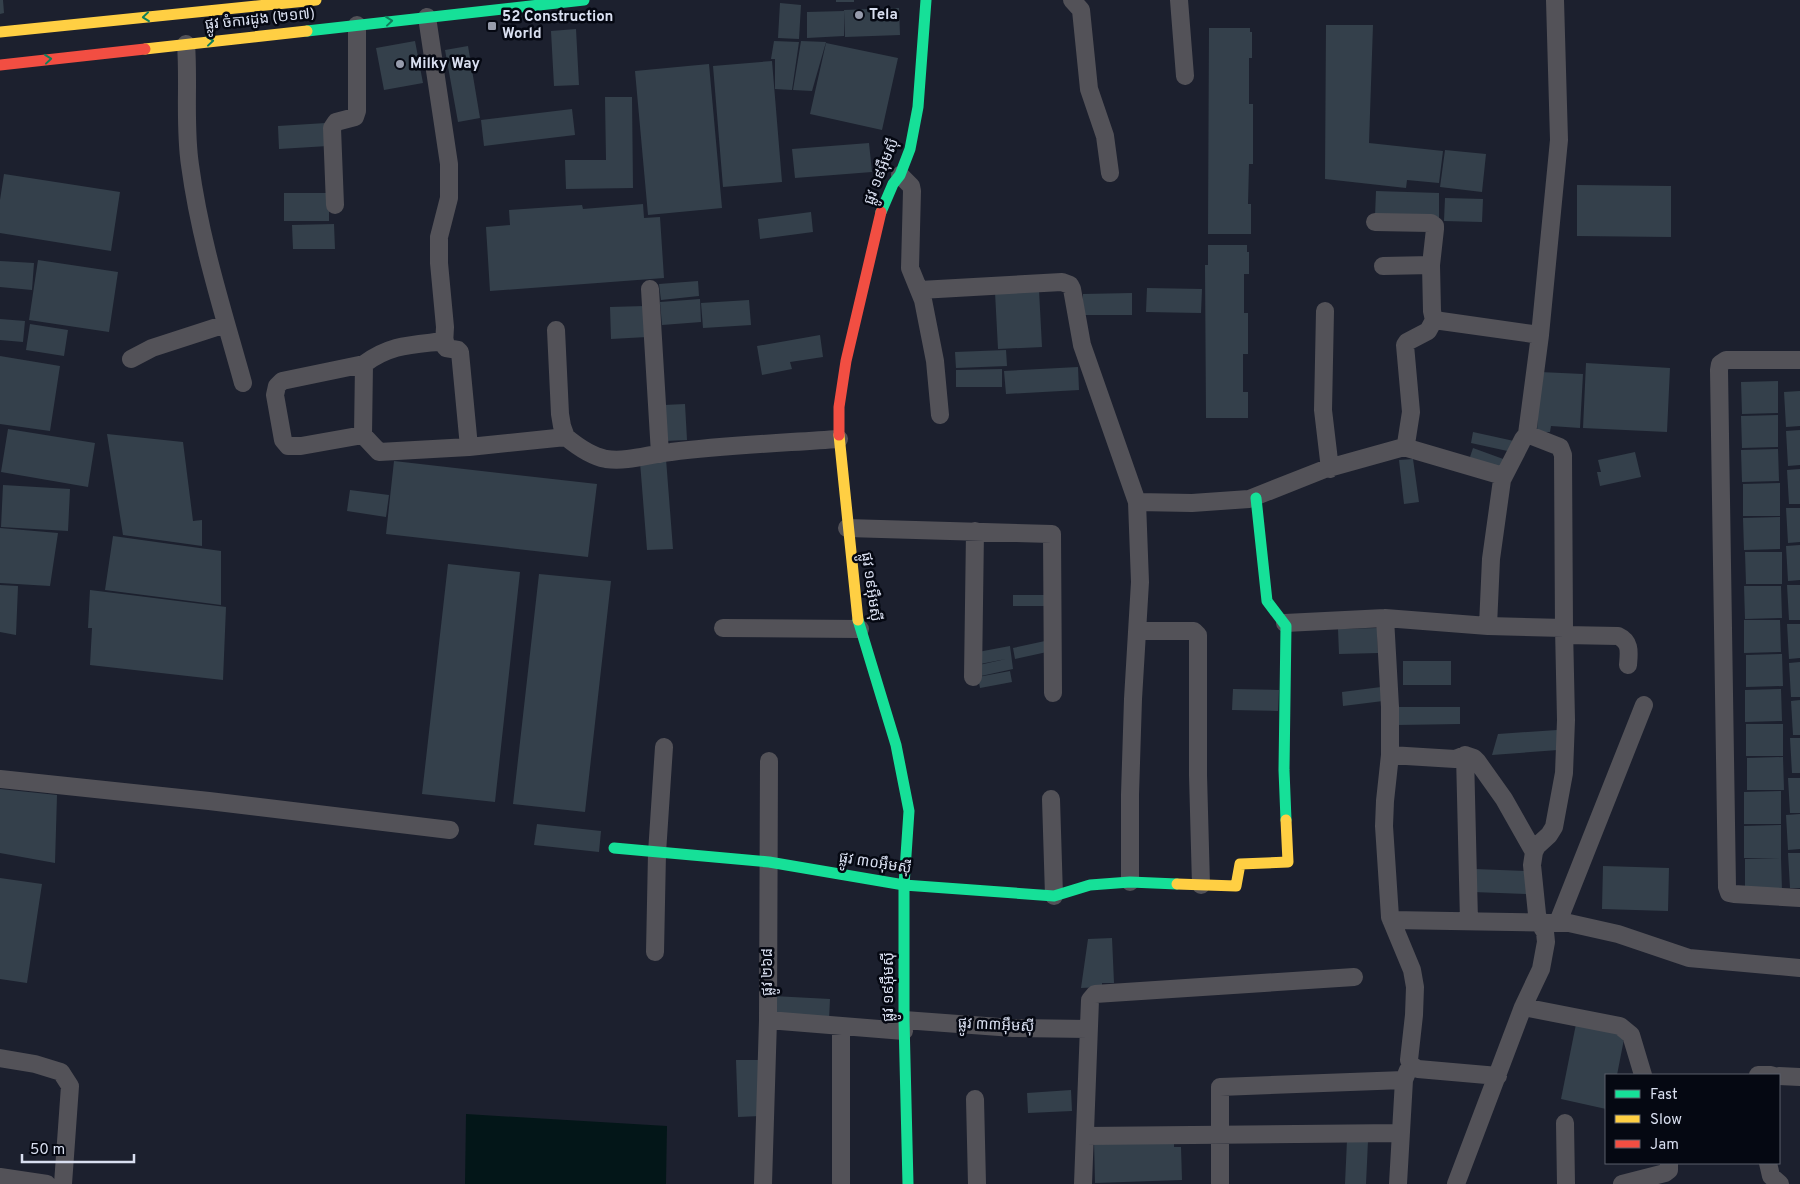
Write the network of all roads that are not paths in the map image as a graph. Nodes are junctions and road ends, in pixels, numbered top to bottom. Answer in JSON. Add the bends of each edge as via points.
{"nodes":[{"id":1,"x":316,"y":0,"type":"edge"},
{"id":2,"x":584,"y":0,"type":"edge"},
{"id":3,"x":926,"y":0,"type":"edge"},
{"id":4,"x":1072,"y":0,"type":"edge"},
{"id":5,"x":1179,"y":0,"type":"edge"},
{"id":6,"x":1555,"y":0,"type":"edge"},
{"id":7,"x":427,"y":17,"type":"junction"},
{"id":8,"x":357,"y":25,"type":"junction"},
{"id":9,"x":0,"y":32,"type":"edge"},
{"id":10,"x":186,"y":44,"type":"junction"},
{"id":11,"x":0,"y":65,"type":"edge"},
{"id":12,"x":1185,"y":76,"type":"dead end"},
{"id":13,"x":1110,"y":172,"type":"dead end"},
{"id":14,"x":900,"y":175,"type":"junction"},
{"id":15,"x":335,"y":205,"type":"dead end"},
{"id":16,"x":1375,"y":222,"type":"dead end"},
{"id":17,"x":1431,"y":265,"type":"junction"},
{"id":18,"x":1383,"y":266,"type":"dead end"},
{"id":19,"x":650,"y":290,"type":"dead end"},
{"id":20,"x":920,"y":290,"type":"junction"},
{"id":21,"x":1325,"y":311,"type":"dead end"},
{"id":22,"x":1434,"y":320,"type":"junction"},
{"id":23,"x":226,"y":324,"type":"junction"},
{"id":24,"x":556,"y":330,"type":"dead end"},
{"id":25,"x":1540,"y":335,"type":"junction"},
{"id":26,"x":444,"y":342,"type":"junction"},
{"id":27,"x":131,"y":359,"type":"dead end"},
{"id":28,"x":1800,"y":360,"type":"edge"},
{"id":29,"x":364,"y":364,"type":"junction"},
{"id":30,"x":243,"y":383,"type":"dead end"},
{"id":31,"x":940,"y":415,"type":"dead end"},
{"id":32,"x":1527,"y":434,"type":"junction"},
{"id":33,"x":363,"y":435,"type":"junction"},
{"id":34,"x":566,"y":437,"type":"junction"},
{"id":35,"x":839,"y":439,"type":"junction"},
{"id":36,"x":469,"y":447,"type":"junction"},
{"id":37,"x":1404,"y":447,"type":"junction"},
{"id":38,"x":660,"y":454,"type":"junction"},
{"id":39,"x":1330,"y":469,"type":"junction"},
{"id":40,"x":1503,"y":476,"type":"junction"},
{"id":41,"x":1256,"y":498,"type":"junction"},
{"id":42,"x":1137,"y":502,"type":"junction"},
{"id":43,"x":848,"y":528,"type":"junction"},
{"id":44,"x":975,"y":531,"type":"junction"},
{"id":45,"x":1385,"y":618,"type":"junction"},
{"id":46,"x":1285,"y":623,"type":"junction"},
{"id":47,"x":1488,"y":626,"type":"junction"},
{"id":48,"x":723,"y":628,"type":"dead end"},
{"id":49,"x":860,"y":629,"type":"junction"},
{"id":50,"x":1137,"y":631,"type":"junction"},
{"id":51,"x":1564,"y":632,"type":"junction"},
{"id":52,"x":1628,"y":665,"type":"dead end"},
{"id":53,"x":973,"y":677,"type":"dead end"},
{"id":54,"x":1053,"y":693,"type":"dead end"},
{"id":55,"x":1644,"y":705,"type":"dead end"},
{"id":56,"x":664,"y":747,"type":"dead end"},
{"id":57,"x":1390,"y":755,"type":"junction"},
{"id":58,"x":1465,"y":755,"type":"junction"},
{"id":59,"x":769,"y":761,"type":"dead end"},
{"id":60,"x":0,"y":779,"type":"edge"},
{"id":61,"x":1051,"y":799,"type":"dead end"},
{"id":62,"x":450,"y":830,"type":"dead end"},
{"id":63,"x":614,"y":848,"type":"dead end"},
{"id":64,"x":657,"y":852,"type":"junction"},
{"id":65,"x":1534,"y":852,"type":"junction"},
{"id":66,"x":769,"y":862,"type":"junction"},
{"id":67,"x":1130,"y":882,"type":"junction"},
{"id":68,"x":904,"y":884,"type":"junction"},
{"id":69,"x":1201,"y":885,"type":"junction"},
{"id":70,"x":1054,"y":896,"type":"junction"},
{"id":71,"x":1800,"y":898,"type":"edge"},
{"id":72,"x":1391,"y":920,"type":"junction"},
{"id":73,"x":1468,"y":920,"type":"junction"},
{"id":74,"x":1539,"y":922,"type":"junction"},
{"id":75,"x":1558,"y":922,"type":"junction"},
{"id":76,"x":655,"y":952,"type":"dead end"},
{"id":77,"x":1800,"y":968,"type":"edge"},
{"id":78,"x":1354,"y":977,"type":"dead end"},
{"id":79,"x":1523,"y":1007,"type":"junction"},
{"id":80,"x":768,"y":1020,"type":"junction"},
{"id":81,"x":904,"y":1026,"type":"junction"},
{"id":82,"x":842,"y":1027,"type":"junction"},
{"id":83,"x":1088,"y":1029,"type":"junction"},
{"id":84,"x":0,"y":1058,"type":"edge"},
{"id":85,"x":1407,"y":1072,"type":"junction"},
{"id":86,"x":1643,"y":1074,"type":"edge"},
{"id":87,"x":1498,"y":1076,"type":"junction"},
{"id":88,"x":1780,"y":1076,"type":"edge"},
{"id":89,"x":1800,"y":1077,"type":"edge"},
{"id":90,"x":975,"y":1099,"type":"dead end"},
{"id":91,"x":1565,"y":1124,"type":"dead end"},
{"id":92,"x":1400,"y":1132,"type":"junction"},
{"id":93,"x":1219,"y":1133,"type":"junction"},
{"id":94,"x":1085,"y":1136,"type":"junction"},
{"id":95,"x":1669,"y":1164,"type":"edge"},
{"id":96,"x":1768,"y":1164,"type":"edge"},
{"id":97,"x":0,"y":1177,"type":"edge"},
{"id":98,"x":47,"y":1184,"type":"edge"},
{"id":99,"x":63,"y":1184,"type":"edge"},
{"id":100,"x":763,"y":1184,"type":"edge"},
{"id":101,"x":840,"y":1184,"type":"edge"},
{"id":102,"x":908,"y":1184,"type":"edge"},
{"id":103,"x":977,"y":1184,"type":"edge"},
{"id":104,"x":1082,"y":1184,"type":"edge"},
{"id":105,"x":1220,"y":1184,"type":"edge"},
{"id":106,"x":1398,"y":1184,"type":"edge"},
{"id":107,"x":1456,"y":1184,"type":"edge"},
{"id":108,"x":1566,"y":1184,"type":"edge"},
{"id":109,"x":1622,"y":1184,"type":"edge"},
{"id":110,"x":1780,"y":1184,"type":"edge"}],
"edges":[{"from":1,"to":9,"type":"street","name":"ផ្លូវ ចំការដូង (២១៧)","one_way":true},
{"from":2,"to":7,"type":"street","name":"ផ្លូវ ចំការដូង (២១៧)"},
{"from":3,"to":14,"type":"street","name":"ផ្លូវ ១៩អ៊ឹមស៊ី","via":[[918,107],[910,149]]},
{"from":4,"to":13,"type":"street","via":[[1081,10],[1089,89],[1105,136]]},
{"from":5,"to":12,"type":"street"},
{"from":6,"to":25,"type":"street","via":[[1559,140]]},
{"from":8,"to":7,"type":"street","name":"ផ្លូវ ចំការដូង (២១៧)","one_way":true},
{"from":7,"to":26,"type":"street","via":[[449,164],[448,198],[439,237]]},
{"from":10,"to":8,"type":"street","name":"ផ្លូវ ចំការដូង (២១៧)","one_way":true},
{"from":8,"to":15,"type":"street","via":[[357,111],[355,117],[336,122],[332,128]]},
{"from":11,"to":10,"type":"street","name":"ផ្លូវ ចំការដូង (២១៧)","one_way":true},
{"from":10,"to":23,"type":"street","via":[[189,163],[208,263]]},
{"from":14,"to":20,"type":"street","via":[[912,191],[910,268]]},
{"from":14,"to":35,"type":"street","name":"ផ្លូវ ១៩អ៊ឹមស៊ី","via":[[881,212],[855,317],[842,383]]},
{"from":16,"to":17,"type":"street","via":[[1433,224],[1436,229]]},
{"from":17,"to":18,"type":"street"},
{"from":17,"to":22,"type":"street"},
{"from":19,"to":38,"type":"street"},
{"from":20,"to":31,"type":"street","via":[[935,361]]},
{"from":20,"to":42,"type":"street","via":[[1062,282],[1070,285],[1082,345]]},
{"from":21,"to":39,"type":"street","via":[[1323,410]]},
{"from":22,"to":25,"type":"street"},
{"from":22,"to":37,"type":"street","via":[[1428,331],[1405,343],[1412,412]]},
{"from":23,"to":27,"type":"street","via":[[152,348]]},
{"from":23,"to":30,"type":"street"},
{"from":24,"to":34,"type":"street","via":[[560,414]]},
{"from":25,"to":32,"type":"street"},
{"from":26,"to":29,"type":"street","via":[[399,346],[377,354]]},
{"from":26,"to":36,"type":"street","via":[[445,347],[460,352]]},
{"from":28,"to":71,"type":"street","via":[[1726,360],[1720,364],[1719,370],[1727,887],[1729,893],[1734,894]]},
{"from":29,"to":33,"type":"street"},
{"from":29,"to":33,"type":"street","via":[[282,381],[275,396],[283,440],[288,446]]},
{"from":32,"to":40,"type":"street"},
{"from":32,"to":51,"type":"street","via":[[1560,446],[1564,455]]},
{"from":33,"to":36,"type":"street","via":[[381,452]]},
{"from":34,"to":36,"type":"street"},
{"from":34,"to":38,"type":"street","via":[[586,451],[606,458],[630,459]]},
{"from":35,"to":38,"type":"street"},
{"from":35,"to":43,"type":"street","name":"ផ្លូវ ១៩អ៊ឹមស៊ី"},
{"from":37,"to":39,"type":"street"},
{"from":37,"to":40,"type":"street"},
{"from":39,"to":41,"type":"street"},
{"from":40,"to":47,"type":"street","via":[[1491,559]]},
{"from":41,"to":42,"type":"street","via":[[1192,503]]},
{"from":41,"to":46,"type":"street","via":[[1267,601]]},
{"from":42,"to":50,"type":"street","via":[[1140,582]]},
{"from":43,"to":44,"type":"street"},
{"from":43,"to":49,"type":"street","name":"ផ្លូវ ១៩អ៊ឹមស៊ី","via":[[856,617]]},
{"from":44,"to":53,"type":"street"},
{"from":44,"to":54,"type":"street","via":[[1052,534]]},
{"from":45,"to":46,"type":"street"},
{"from":45,"to":47,"type":"street"},
{"from":45,"to":57,"type":"street"},
{"from":46,"to":69,"type":"street","name":"ផ្លូវ ៣០អ៊ឹមស៊ី","via":[[1284,770],[1288,862],[1240,864],[1236,886]]},
{"from":47,"to":51,"type":"street"},
{"from":48,"to":49,"type":"street"},
{"from":49,"to":68,"type":"street","name":"ផ្លូវ ១៩អ៊ឹមស៊ី","via":[[896,745],[907,798]]},
{"from":50,"to":67,"type":"street","via":[[1130,786]]},
{"from":50,"to":69,"type":"street","via":[[1194,630],[1198,635]]},
{"from":51,"to":52,"type":"street","via":[[1624,639],[1629,646]]},
{"from":51,"to":65,"type":"street","via":[[1564,773],[1554,826]]},
{"from":55,"to":75,"type":"street"},
{"from":56,"to":64,"type":"street"},
{"from":57,"to":58,"type":"street","via":[[1455,759]]},
{"from":57,"to":72,"type":"street","via":[[1384,826]]},
{"from":58,"to":65,"type":"street","via":[[1478,762],[1504,799]]},
{"from":58,"to":73,"type":"street"},
{"from":59,"to":66,"type":"street","name":"ផ្លូវ ២៦៨"},
{"from":60,"to":62,"type":"street"},
{"from":61,"to":70,"type":"street"},
{"from":63,"to":64,"type":"street","name":"ផ្លូវ ៣០អ៊ឹមស៊ី"},
{"from":64,"to":66,"type":"street","name":"ផ្លូវ ៣០អ៊ឹមស៊ី"},
{"from":64,"to":76,"type":"street"},
{"from":65,"to":74,"type":"street","via":[[1532,865]]},
{"from":66,"to":68,"type":"street","name":"ផ្លូវ ៣០អ៊ឹមស៊ី"},
{"from":66,"to":80,"type":"street","name":"ផ្លូវ ២៦៨"},
{"from":67,"to":69,"type":"street","name":"ផ្លូវ ៣០អ៊ឹមស៊ី"},
{"from":67,"to":70,"type":"street","name":"ផ្លូវ ៣០អ៊ឹមស៊ី","via":[[1090,885]]},
{"from":68,"to":70,"type":"street","name":"ផ្លូវ ៣០អ៊ឹមស៊ី"},
{"from":68,"to":81,"type":"street","name":"ផ្លូវ ១៩អ៊ឹមស៊ី"},
{"from":72,"to":73,"type":"street"},
{"from":72,"to":85,"type":"street","via":[[1414,979],[1414,1014]]},
{"from":73,"to":74,"type":"street"},
{"from":74,"to":75,"type":"street"},
{"from":74,"to":79,"type":"street","via":[[1546,937],[1541,969]]},
{"from":75,"to":77,"type":"street","via":[[1618,934],[1689,958]]},
{"from":78,"to":83,"type":"street","via":[[1094,994],[1090,1000]]},
{"from":79,"to":86,"type":"street","via":[[1620,1026],[1631,1036]]},
{"from":79,"to":87,"type":"street"},
{"from":80,"to":82,"type":"street","name":"ផ្លូវ ៣៣អ៊ឹមស៊ី"},
{"from":80,"to":100,"type":"street","name":"ផ្លូវ ២៦៨"},
{"from":81,"to":82,"type":"street","name":"ផ្លូវ ៣៣អ៊ឹមស៊ី"},
{"from":81,"to":83,"type":"street","name":"ផ្លូវ ៣៣អ៊ឹមស៊ី"},
{"from":81,"to":102,"type":"street","name":"ផ្លូវ ១៩អ៊ឹមស៊ី"},
{"from":82,"to":101,"type":"street"},
{"from":83,"to":94,"type":"street"},
{"from":84,"to":99,"type":"street","via":[[61,1072],[70,1086]]},
{"from":85,"to":87,"type":"street","via":[[1418,1069]]},
{"from":85,"to":92,"type":"street"},
{"from":85,"to":93,"type":"street","via":[[1222,1086],[1219,1089]]},
{"from":87,"to":107,"type":"street"},
{"from":88,"to":89,"type":"street"},
{"from":90,"to":103,"type":"street"},
{"from":91,"to":108,"type":"street"},
{"from":92,"to":93,"type":"street"},
{"from":92,"to":106,"type":"street"},
{"from":93,"to":94,"type":"street"},
{"from":93,"to":105,"type":"street"},
{"from":94,"to":104,"type":"street"},
{"from":95,"to":109,"type":"street","via":[[1669,1170],[1665,1172]]},
{"from":96,"to":110,"type":"street","via":[[1771,1176]]},
{"from":97,"to":98,"type":"street"}]}
